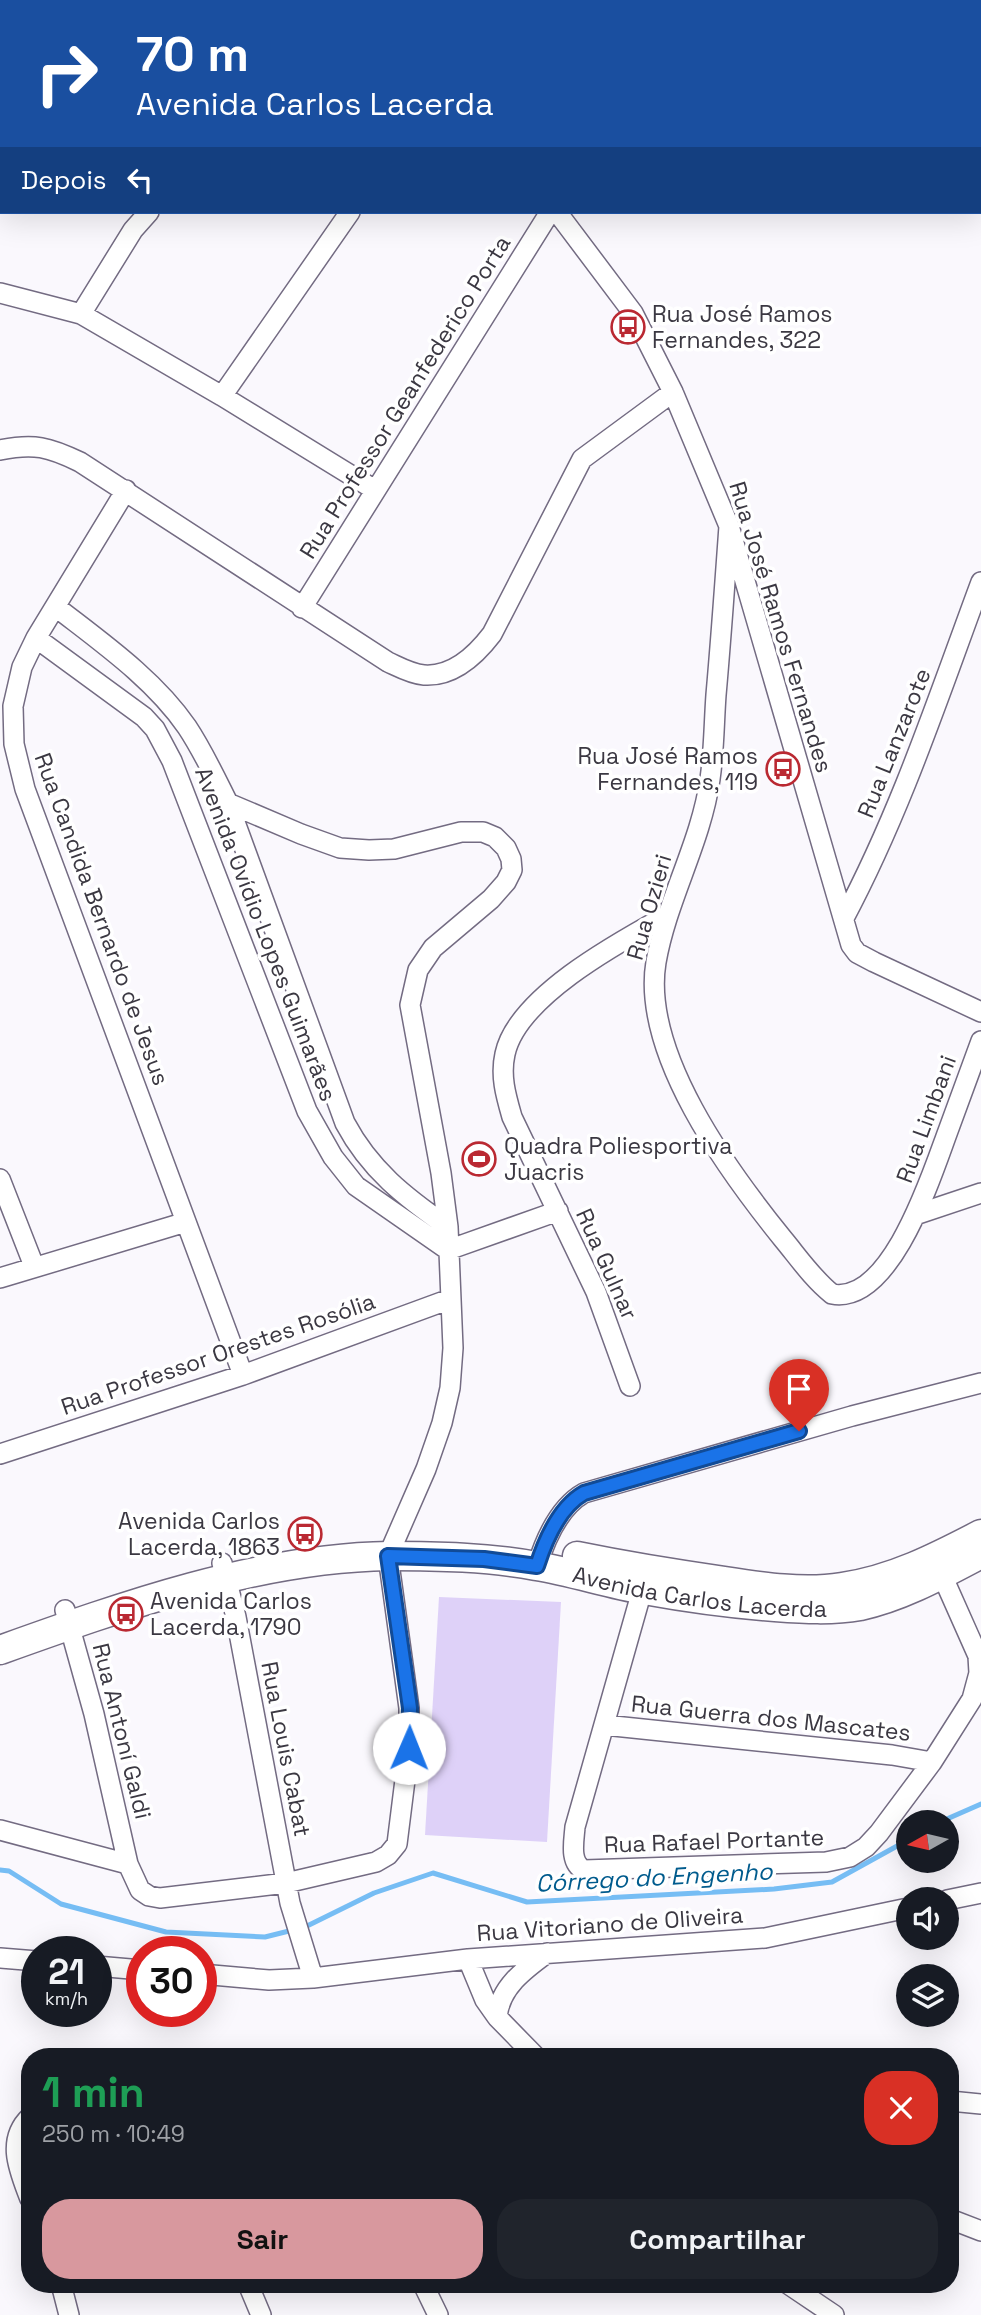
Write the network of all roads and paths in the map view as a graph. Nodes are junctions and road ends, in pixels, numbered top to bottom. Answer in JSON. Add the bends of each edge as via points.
{"nodes":[{"id":1,"x":147,"y":214,"type":"edge"},
{"id":2,"x":349,"y":214,"type":"edge"},
{"id":3,"x":549,"y":214,"type":"edge"},
{"id":4,"x":558,"y":214,"type":"edge"},
{"id":5,"x":0,"y":293,"type":"edge"},
{"id":6,"x":80,"y":314,"type":"junction"},
{"id":7,"x":673,"y":392,"type":"junction"},
{"id":8,"x":222,"y":396,"type":"junction"},
{"id":9,"x":0,"y":450,"type":"edge"},
{"id":10,"x":126,"y":490,"type":"junction"},
{"id":11,"x":375,"y":490,"type":"junction"},
{"id":12,"x":729,"y":526,"type":"junction"},
{"id":13,"x":981,"y":582,"type":"edge"},
{"id":14,"x":56,"y":607,"type":"junction"},
{"id":15,"x":302,"y":608,"type":"junction"},
{"id":16,"x":36,"y":638,"type":"junction"},
{"id":17,"x":228,"y":803,"type":"junction"},
{"id":18,"x":668,"y":915,"type":"junction"},
{"id":19,"x":844,"y":918,"type":"junction"},
{"id":20,"x":981,"y":1012,"type":"edge"},
{"id":21,"x":981,"y":1041,"type":"edge"},
{"id":22,"x":0,"y":1179,"type":"edge"},
{"id":23,"x":981,"y":1193,"type":"edge"},
{"id":24,"x":558,"y":1211,"type":"junction"},
{"id":25,"x":918,"y":1214,"type":"junction"},
{"id":26,"x":186,"y":1222,"type":"junction"},
{"id":27,"x":448,"y":1227,"type":"junction"},
{"id":28,"x":448,"y":1250,"type":"junction"},
{"id":29,"x":34,"y":1266,"type":"junction"},
{"id":30,"x":0,"y":1278,"type":"edge"},
{"id":31,"x":450,"y":1299,"type":"junction"},
{"id":32,"x":243,"y":1375,"type":"junction"},
{"id":33,"x":981,"y":1383,"type":"edge"},
{"id":34,"x":630,"y":1386,"type":"dead end"},
{"id":35,"x":0,"y":1454,"type":"edge"},
{"id":36,"x":981,"y":1534,"type":"edge"},
{"id":37,"x":391,"y":1547,"type":"junction"},
{"id":38,"x":981,"y":1554,"type":"edge"},
{"id":39,"x":539,"y":1558,"type":"junction"},
{"id":40,"x":938,"y":1567,"type":"junction"},
{"id":41,"x":225,"y":1571,"type":"junction"},
{"id":42,"x":645,"y":1580,"type":"junction"},
{"id":43,"x":68,"y":1617,"type":"junction"},
{"id":44,"x":0,"y":1633,"type":"edge"},
{"id":45,"x":0,"y":1650,"type":"edge"},
{"id":46,"x":604,"y":1725,"type":"junction"},
{"id":47,"x":932,"y":1762,"type":"junction"},
{"id":48,"x":0,"y":1830,"type":"edge"},
{"id":49,"x":128,"y":1864,"type":"junction"},
{"id":50,"x":286,"y":1882,"type":"junction"},
{"id":51,"x":981,"y":1893,"type":"edge"},
{"id":52,"x":959,"y":1898,"type":"edge"},
{"id":53,"x":896,"y":1911,"type":"edge"},
{"id":54,"x":547,"y":1952,"type":"junction"},
{"id":55,"x":0,"y":1958,"type":"edge"},
{"id":56,"x":468,"y":1959,"type":"junction"},
{"id":57,"x":21,"y":1960,"type":"edge"},
{"id":58,"x":217,"y":1975,"type":"edge"},
{"id":59,"x":313,"y":1978,"type":"junction"},
{"id":60,"x":497,"y":2017,"type":"junction"},
{"id":61,"x":527,"y":2048,"type":"edge"},
{"id":62,"x":959,"y":2102,"type":"edge"},
{"id":63,"x":981,"y":2104,"type":"edge"},
{"id":64,"x":21,"y":2128,"type":"edge"},
{"id":65,"x":21,"y":2174,"type":"edge"},
{"id":66,"x":959,"y":2222,"type":"edge"},
{"id":67,"x":981,"y":2231,"type":"edge"},
{"id":68,"x":63,"y":2293,"type":"edge"},
{"id":69,"x":252,"y":2293,"type":"edge"},
{"id":70,"x":427,"y":2293,"type":"edge"},
{"id":71,"x":801,"y":2293,"type":"edge"},
{"id":72,"x":69,"y":2315,"type":"edge"},
{"id":73,"x":261,"y":2315,"type":"edge"},
{"id":74,"x":438,"y":2315,"type":"edge"},
{"id":75,"x":834,"y":2315,"type":"edge"}],
"edges":[{"from":1,"to":6,"type":"street"},
{"from":2,"to":8,"type":"street"},
{"from":3,"to":11,"type":"street","name":"Rua Professor Geanfederico Porta"},
{"from":4,"to":7,"type":"street","name":"Rua José Ramos Fernandes","via":[[633,313]]},
{"from":5,"to":6,"type":"street"},
{"from":6,"to":8,"type":"street"},
{"from":7,"to":12,"type":"street","name":"Rua José Ramos Fernandes"},
{"from":7,"to":15,"type":"street","via":[[582,458],[492,634],[478,653],[463,663],[443,672],[412,673]]},
{"from":8,"to":11,"type":"street"},
{"from":9,"to":10,"type":"street","via":[[52,449]]},
{"from":10,"to":14,"type":"street","name":"Rua Candida Bernardo de Jesus"},
{"from":10,"to":15,"type":"street"},
{"from":11,"to":15,"type":"street","name":"Rua Professor Geanfederico Porta"},
{"from":12,"to":18,"type":"street","name":"Rua Ozieri","via":[[710,778]]},
{"from":12,"to":19,"type":"street","name":"Rua José Ramos Fernandes"},
{"from":13,"to":19,"type":"street","name":"Rua Lanzarote","via":[[869,873]]},
{"from":14,"to":16,"type":"street","name":"Rua Candida Bernardo de Jesus"},
{"from":14,"to":17,"type":"street","name":"Avenida Ovídio Lopes Guimarães","via":[[161,696],[186,725]]},
{"from":16,"to":26,"type":"street","name":"Rua Candida Bernardo de Jesus","via":[[22,667],[13,706],[13,744],[25,789]]},
{"from":16,"to":28,"type":"street","name":"Avenida Ovídio Lopes Guimarães","via":[[128,703],[155,729],[172,761],[307,1111],[356,1186]]},
{"from":17,"to":27,"type":"street","name":"Avenida Ovídio Lopes Guimarães","via":[[345,1123],[373,1166]]},
{"from":17,"to":27,"type":"street","via":[[340,848],[394,849],[470,832],[495,836],[506,848],[512,870],[506,882],[433,948],[411,991],[411,1023]]},
{"from":18,"to":24,"type":"street","name":"Rua Gulnar","via":[[575,972],[527,1012],[508,1042],[502,1071],[512,1117]]},
{"from":18,"to":25,"type":"street","name":"Rua Ozieri","via":[[655,982],[671,1064],[690,1104],[747,1195],[802,1262],[832,1294],[851,1293],[880,1273]]},
{"from":19,"to":20,"type":"street","name":"Rua José Ramos Fernandes","via":[[857,953]]},
{"from":21,"to":25,"type":"street","name":"Rua Limbani"},
{"from":22,"to":29,"type":"street"},
{"from":23,"to":25,"type":"street"},
{"from":24,"to":28,"type":"street"},
{"from":24,"to":34,"type":"street","name":"Rua Gulnar","via":[[596,1292]]},
{"from":26,"to":29,"type":"street"},
{"from":26,"to":32,"type":"street","name":"Rua Candida Bernardo de Jesus"},
{"from":27,"to":28,"type":"street"},
{"from":28,"to":31,"type":"street"},
{"from":29,"to":30,"type":"street"},
{"from":31,"to":32,"type":"street","name":"Rua Professor Orestes Rosólia"},
{"from":31,"to":37,"type":"street","via":[[453,1348],[442,1423]]},
{"from":32,"to":35,"type":"street","name":"Rua Professor Orestes Rosólia"},
{"from":33,"to":39,"type":"street","via":[[584,1493],[561,1516]]},
{"from":36,"to":40,"type":"main road","name":"Avenida Carlos Lacerda"},
{"from":37,"to":39,"type":"main road","name":"Avenida Carlos Lacerda","via":[[484,1559]]},
{"from":37,"to":41,"type":"main road","name":"Avenida Carlos Lacerda","via":[[312,1564]]},
{"from":37,"to":50,"type":"street","name":"Rua Antoní Galdi","via":[[410,1708],[397,1844],[376,1862]]},
{"from":38,"to":40,"type":"main road","name":"Avenida Carlos Lacerda"},
{"from":39,"to":42,"type":"main road","name":"Avenida Carlos Lacerda"},
{"from":40,"to":42,"type":"main road","name":"Avenida Carlos Lacerda","via":[[890,1597],[833,1609],[730,1604]]},
{"from":40,"to":47,"type":"street","name":"Rua Rafael Portante","via":[[975,1646],[979,1673],[972,1699]]},
{"from":41,"to":43,"type":"main road","name":"Avenida Carlos Lacerda","via":[[140,1601]]},
{"from":41,"to":50,"type":"street","name":"Rua Louis Cabat"},
{"from":42,"to":46,"type":"street","name":"Rua Rafael Portante"},
{"from":43,"to":44,"type":"main road","name":"Avenida Carlos Lacerda"},
{"from":43,"to":45,"type":"main road","name":"Avenida Carlos Lacerda"},
{"from":43,"to":49,"type":"street","name":"Rua Antoní Galdi"},
{"from":46,"to":47,"type":"street","name":"Rua Guerra dos Mascates"},
{"from":46,"to":47,"type":"street","name":"Rua Rafael Portante","via":[[575,1827],[575,1858],[584,1870],[827,1862],[850,1857],[879,1833]]},
{"from":48,"to":49,"type":"street"},
{"from":49,"to":50,"type":"street","name":"Rua Antoní Galdi","via":[[140,1890],[160,1898]]},
{"from":50,"to":59,"type":"street","name":"Rua Louis Cabat"},
{"from":51,"to":52,"type":"street"},
{"from":53,"to":54,"type":"street","name":"Rua Vitoriano de Oliveira","via":[[776,1937]]},
{"from":54,"to":56,"type":"street","name":"Rua Vitoriano de Oliveira"},
{"from":54,"to":60,"type":"street","via":[[510,1984]]},
{"from":55,"to":57,"type":"street"},
{"from":56,"to":59,"type":"street","name":"Rua Vitoriano de Oliveira"},
{"from":56,"to":60,"type":"street"},
{"from":58,"to":59,"type":"street","name":"Rua Vitoriano de Oliveira"},
{"from":60,"to":61,"type":"street"},
{"from":62,"to":63,"type":"street"},
{"from":64,"to":65,"type":"street","via":[[15,2143]]},
{"from":66,"to":67,"type":"street"},
{"from":68,"to":72,"type":"street"},
{"from":69,"to":73,"type":"street"},
{"from":70,"to":74,"type":"street"},
{"from":71,"to":75,"type":"street"}]}
